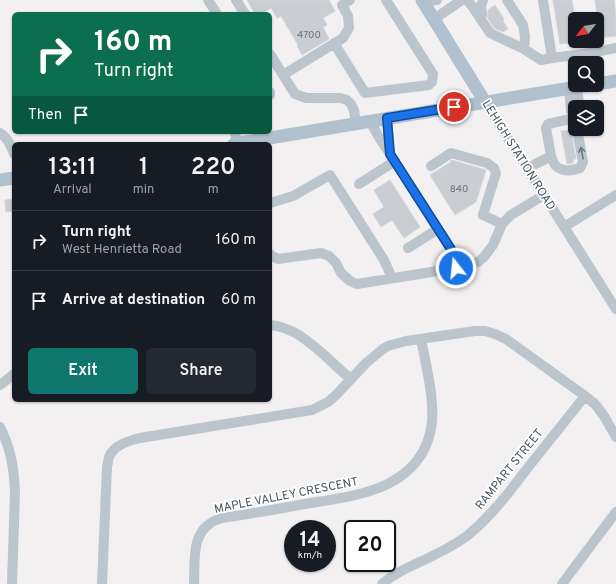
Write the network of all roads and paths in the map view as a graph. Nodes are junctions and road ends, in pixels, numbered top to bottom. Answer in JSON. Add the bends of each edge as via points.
{"nodes":[{"id":1,"x":208,"y":0,"type":"edge"},
{"id":2,"x":236,"y":0,"type":"edge"},
{"id":3,"x":386,"y":0,"type":"edge"},
{"id":4,"x":437,"y":0,"type":"edge"},
{"id":5,"x":462,"y":0,"type":"edge"},
{"id":6,"x":467,"y":0,"type":"edge"},
{"id":7,"x":484,"y":0,"type":"edge"},
{"id":8,"x":507,"y":0,"type":"edge"},
{"id":9,"x":543,"y":0,"type":"edge"},
{"id":10,"x":423,"y":1,"type":"edge"},
{"id":11,"x":343,"y":2,"type":"edge"},
{"id":12,"x":216,"y":12,"type":"edge"},
{"id":13,"x":244,"y":12,"type":"edge"},
{"id":14,"x":479,"y":16,"type":"junction"},
{"id":15,"x":434,"y":19,"type":"junction"},
{"id":16,"x":334,"y":44,"type":"junction"},
{"id":17,"x":616,"y":48,"type":"edge"},
{"id":18,"x":524,"y":49,"type":"junction"},
{"id":19,"x":591,"y":52,"type":"junction"},
{"id":20,"x":591,"y":56,"type":"edge"},
{"id":21,"x":272,"y":57,"type":"edge"},
{"id":22,"x":552,"y":58,"type":"junction"},
{"id":23,"x":283,"y":75,"type":"junction"},
{"id":24,"x":616,"y":81,"type":"edge"},
{"id":25,"x":604,"y":83,"type":"edge"},
{"id":26,"x":568,"y":89,"type":"edge"},
{"id":27,"x":486,"y":102,"type":"junction"},
{"id":28,"x":387,"y":118,"type":"junction"},
{"id":29,"x":568,"y":120,"type":"edge"},
{"id":30,"x":370,"y":121,"type":"junction"},
{"id":31,"x":356,"y":124,"type":"junction"},
{"id":32,"x":1,"y":131,"type":"edge"},
{"id":33,"x":578,"y":136,"type":"edge"},
{"id":34,"x":252,"y":142,"type":"edge"},
{"id":35,"x":12,"y":150,"type":"edge"},
{"id":36,"x":551,"y":156,"type":"junction"},
{"id":37,"x":392,"y":157,"type":"junction"},
{"id":38,"x":431,"y":166,"type":"dead end"},
{"id":39,"x":528,"y":168,"type":"junction"},
{"id":40,"x":12,"y":178,"type":"edge"},
{"id":41,"x":0,"y":180,"type":"edge"},
{"id":42,"x":360,"y":184,"type":"dead end"},
{"id":43,"x":544,"y":195,"type":"junction"},
{"id":44,"x":616,"y":195,"type":"edge"},
{"id":45,"x":272,"y":202,"type":"edge"},
{"id":46,"x":502,"y":224,"type":"junction"},
{"id":47,"x":564,"y":227,"type":"junction"},
{"id":48,"x":438,"y":229,"type":"junction"},
{"id":49,"x":408,"y":248,"type":"dead end"},
{"id":50,"x":272,"y":256,"type":"edge"},
{"id":51,"x":456,"y":268,"type":"junction"},
{"id":52,"x":392,"y":278,"type":"junction"},
{"id":53,"x":616,"y":309,"type":"edge"},
{"id":54,"x":272,"y":325,"type":"edge"},
{"id":55,"x":421,"y":340,"type":"junction"},
{"id":56,"x":12,"y":376,"type":"edge"},
{"id":57,"x":351,"y":379,"type":"junction"},
{"id":58,"x":0,"y":385,"type":"edge"},
{"id":59,"x":585,"y":396,"type":"junction"},
{"id":60,"x":0,"y":427,"type":"edge"},
{"id":61,"x":616,"y":437,"type":"edge"},
{"id":62,"x":616,"y":512,"type":"edge"},
{"id":63,"x":12,"y":584,"type":"edge"},
{"id":64,"x":102,"y":584,"type":"edge"},
{"id":65,"x":194,"y":584,"type":"edge"},
{"id":66,"x":382,"y":584,"type":"edge"},
{"id":67,"x":562,"y":584,"type":"edge"}],
"edges":[{"from":1,"to":12,"type":"street"},
{"from":2,"to":13,"type":"street"},
{"from":3,"to":16,"type":"street","via":[[433,74],[429,85],[365,93]]},
{"from":4,"to":10,"type":"street"},
{"from":5,"to":15,"type":"street"},
{"from":6,"to":14,"type":"street"},
{"from":7,"to":14,"type":"street","via":[[481,6],[482,14]]},
{"from":8,"to":18,"type":"street","via":[[523,25]]},
{"from":9,"to":22,"type":"street"},
{"from":10,"to":15,"type":"main road","name":"LEHIGH STATION ROAD"},
{"from":11,"to":16,"type":"street","via":[[349,28]]},
{"from":14,"to":18,"type":"street","via":[[490,33]]},
{"from":15,"to":27,"type":"main road","name":"LEHIGH STATION ROAD"},
{"from":16,"to":23,"type":"street"},
{"from":17,"to":19,"type":"street"},
{"from":18,"to":22,"type":"street","via":[[542,60]]},
{"from":19,"to":20,"type":"street"},
{"from":19,"to":22,"type":"street"},
{"from":21,"to":23,"type":"street"},
{"from":23,"to":31,"type":"street","via":[[295,94],[306,98],[347,100],[354,110]]},
{"from":24,"to":25,"type":"main road"},
{"from":26,"to":27,"type":"main road"},
{"from":27,"to":28,"type":"main road"},
{"from":27,"to":39,"type":"street","name":"LEHIGH STATION ROAD"},
{"from":28,"to":30,"type":"main road"},
{"from":28,"to":37,"type":"street"},
{"from":29,"to":36,"type":"street","via":[[548,124],[546,128]]},
{"from":30,"to":31,"type":"main road"},
{"from":30,"to":37,"type":"street"},
{"from":31,"to":34,"type":"main road"},
{"from":32,"to":35,"type":"street"},
{"from":36,"to":33,"type":"street","one_way":true,"via":[[554,164],[562,169],[580,168],[583,162]]},
{"from":36,"to":39,"type":"street"},
{"from":37,"to":42,"type":"street"},
{"from":37,"to":48,"type":"street"},
{"from":38,"to":46,"type":"street","via":[[451,153],[487,163],[494,168],[496,173],[483,214]]},
{"from":39,"to":43,"type":"street","name":"LEHIGH STATION ROAD"},
{"from":40,"to":41,"type":"main road"},
{"from":43,"to":46,"type":"street","via":[[511,215]]},
{"from":43,"to":47,"type":"street","name":"LEHIGH STATION ROAD"},
{"from":44,"to":47,"type":"street"},
{"from":45,"to":52,"type":"street","via":[[293,196],[330,175],[384,260]]},
{"from":46,"to":51,"type":"street","via":[[493,245],[484,257],[478,262]]},
{"from":47,"to":53,"type":"street","name":"LEHIGH STATION ROAD"},
{"from":48,"to":49,"type":"street"},
{"from":48,"to":51,"type":"street","via":[[456,257]]},
{"from":50,"to":52,"type":"street","via":[[278,259],[321,253],[329,256],[341,273],[357,284]]},
{"from":51,"to":52,"type":"street"},
{"from":54,"to":57,"type":"street","via":[[298,334]]},
{"from":55,"to":57,"type":"street","via":[[388,346]]},
{"from":55,"to":59,"type":"street","via":[[462,332],[485,331],[495,334],[506,339]]},
{"from":55,"to":65,"type":"street","name":"MAPLE VALLEY CRESCENT","via":[[432,417],[428,442],[415,464],[392,482],[361,494],[222,518],[210,523],[202,530],[197,540]]},
{"from":56,"to":58,"type":"street"},
{"from":57,"to":64,"type":"street","via":[[328,402],[312,410],[140,438],[119,446],[109,458]]},
{"from":59,"to":61,"type":"street","via":[[595,404]]},
{"from":59,"to":66,"type":"street","name":"RAMPART STREET","via":[[484,520],[450,547],[391,576]]},
{"from":60,"to":63,"type":"street","via":[[7,440],[13,466],[15,493]]},
{"from":62,"to":67,"type":"street"}]}
